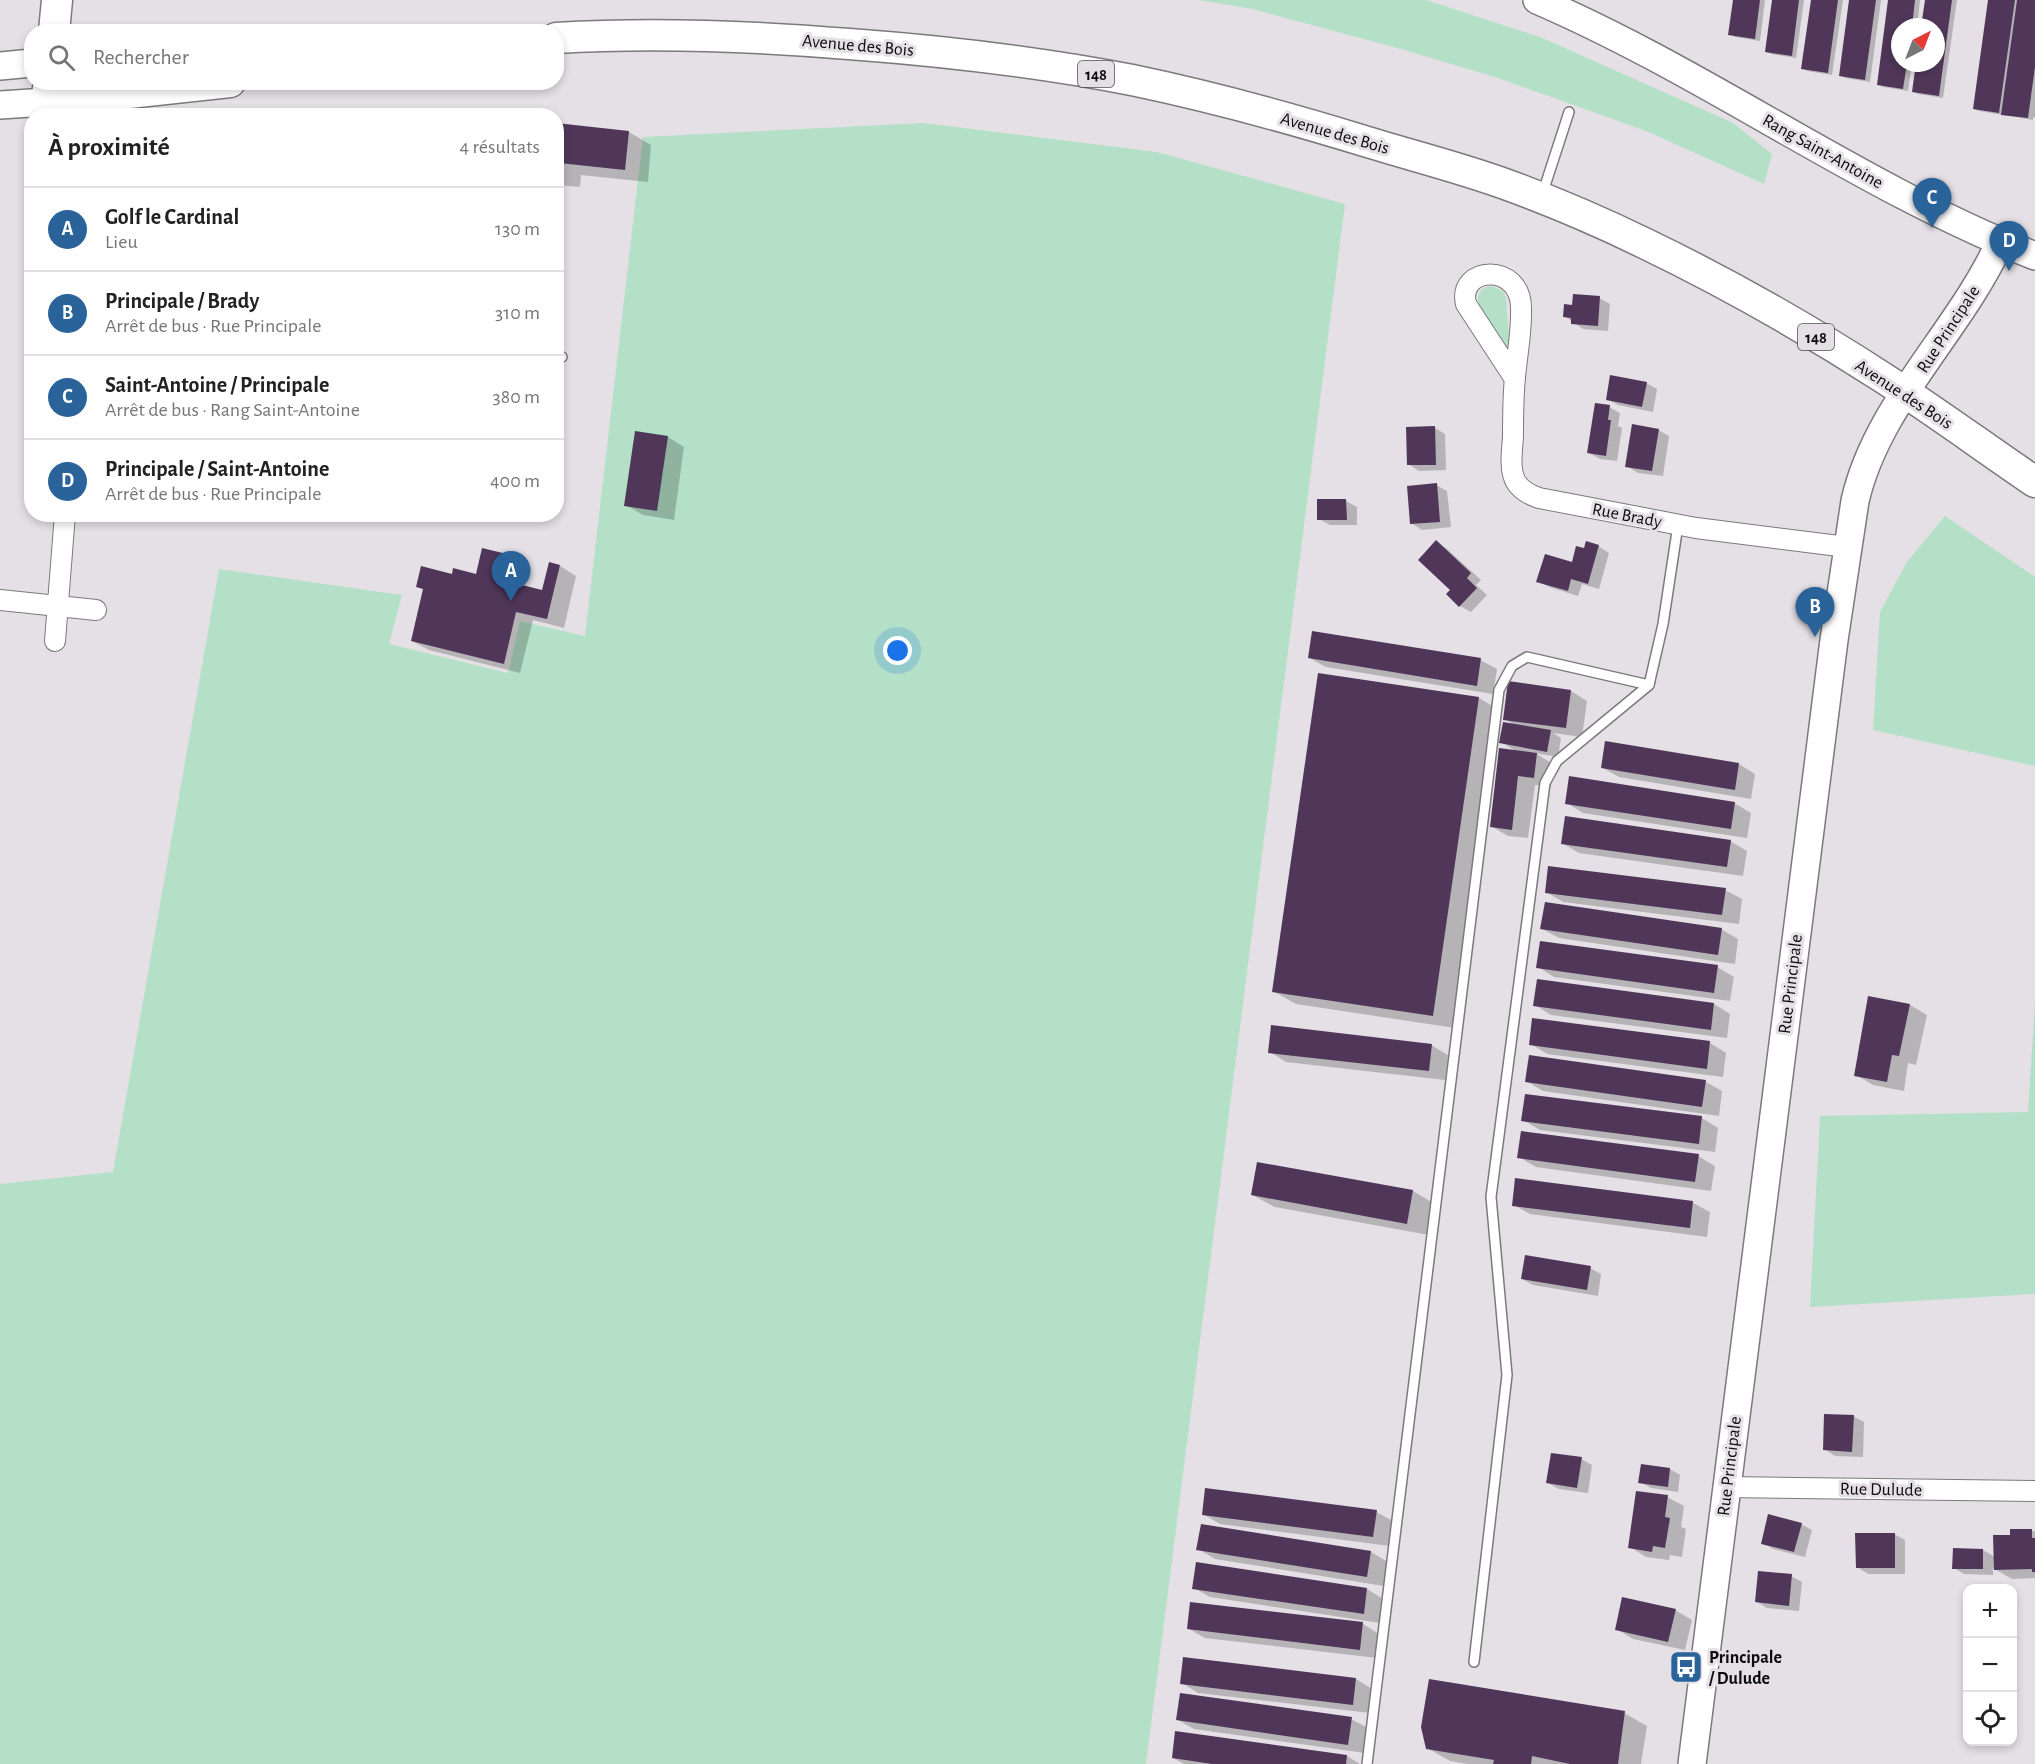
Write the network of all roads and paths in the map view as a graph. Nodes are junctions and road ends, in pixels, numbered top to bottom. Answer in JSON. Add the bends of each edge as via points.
{"nodes":[{"id":1,"x":57,"y":0,"type":"edge"},
{"id":2,"x":1538,"y":0,"type":"edge"},
{"id":3,"x":55,"y":24,"type":"edge"},
{"id":4,"x":564,"y":38,"type":"edge"},
{"id":5,"x":24,"y":64,"type":"edge"},
{"id":6,"x":0,"y":66,"type":"edge"},
{"id":7,"x":149,"y":90,"type":"edge"},
{"id":8,"x":47,"y":100,"type":"edge"},
{"id":9,"x":0,"y":105,"type":"edge"},
{"id":10,"x":1569,"y":112,"type":"dead end"},
{"id":11,"x":1541,"y":198,"type":"junction"},
{"id":12,"x":2000,"y":242,"type":"junction"},
{"id":13,"x":2035,"y":256,"type":"edge"},
{"id":14,"x":1515,"y":380,"type":"junction"},
{"id":15,"x":1905,"y":393,"type":"junction"},
{"id":16,"x":2035,"y":482,"type":"edge"},
{"id":17,"x":64,"y":522,"type":"edge"},
{"id":18,"x":1678,"y":525,"type":"junction"},
{"id":19,"x":1847,"y":547,"type":"junction"},
{"id":20,"x":0,"y":600,"type":"edge"},
{"id":21,"x":58,"y":606,"type":"junction"},
{"id":22,"x":96,"y":610,"type":"dead end"},
{"id":23,"x":55,"y":641,"type":"dead end"},
{"id":24,"x":1649,"y":685,"type":"junction"},
{"id":25,"x":1727,"y":1486,"type":"junction"},
{"id":26,"x":2035,"y":1491,"type":"edge"},
{"id":27,"x":1474,"y":1662,"type":"dead end"},
{"id":28,"x":1367,"y":1764,"type":"edge"},
{"id":29,"x":1692,"y":1764,"type":"edge"}],
"edges":[{"from":1,"to":3,"type":"main road"},
{"from":2,"to":12,"type":"street","name":"Rang Saint-Antoine","via":[[1614,37],[1874,180]]},
{"from":4,"to":11,"type":"main road","name":"Avenue des Bois","number":"148","via":[[687,36],[795,40],[983,57],[1088,72],[1182,91],[1312,125]]},
{"from":5,"to":6,"type":"street"},
{"from":7,"to":8,"type":"main road"},
{"from":8,"to":9,"type":"street"},
{"from":10,"to":11,"type":"lane"},
{"from":11,"to":15,"type":"main road","name":"Avenue des Bois","number":"148","via":[[1697,270],[1814,335]]},
{"from":12,"to":13,"type":"street","name":"Rang Saint-Antoine"},
{"from":12,"to":15,"type":"street","name":"Rue Principale","via":[[1988,267]]},
{"from":14,"to":14,"type":"street","name":"Rue Brady","via":[[1521,308],[1518,292],[1504,276],[1484,275],[1469,286],[1464,297],[1466,304]]},
{"from":14,"to":18,"type":"street","name":"Rue Brady","via":[[1513,473],[1525,491],[1539,498]]},
{"from":15,"to":16,"type":"main road","name":"Avenue des Bois","number":"148"},
{"from":15,"to":19,"type":"street","name":"Rue Principale","via":[[1864,469]]},
{"from":17,"to":21,"type":"street"},
{"from":18,"to":19,"type":"street","name":"Rue Brady"},
{"from":18,"to":24,"type":"lane"},
{"from":19,"to":25,"type":"street","name":"Rue Principale"},
{"from":20,"to":21,"type":"street"},
{"from":21,"to":22,"type":"street"},
{"from":21,"to":23,"type":"street"},
{"from":24,"to":27,"type":"lane","via":[[1557,761],[1545,783],[1491,1197],[1507,1376]]},
{"from":24,"to":28,"type":"lane","via":[[1527,657],[1512,666],[1498,690]]},
{"from":25,"to":26,"type":"street","name":"Rue Dulude"},
{"from":25,"to":29,"type":"street","name":"Rue Principale"}]}
